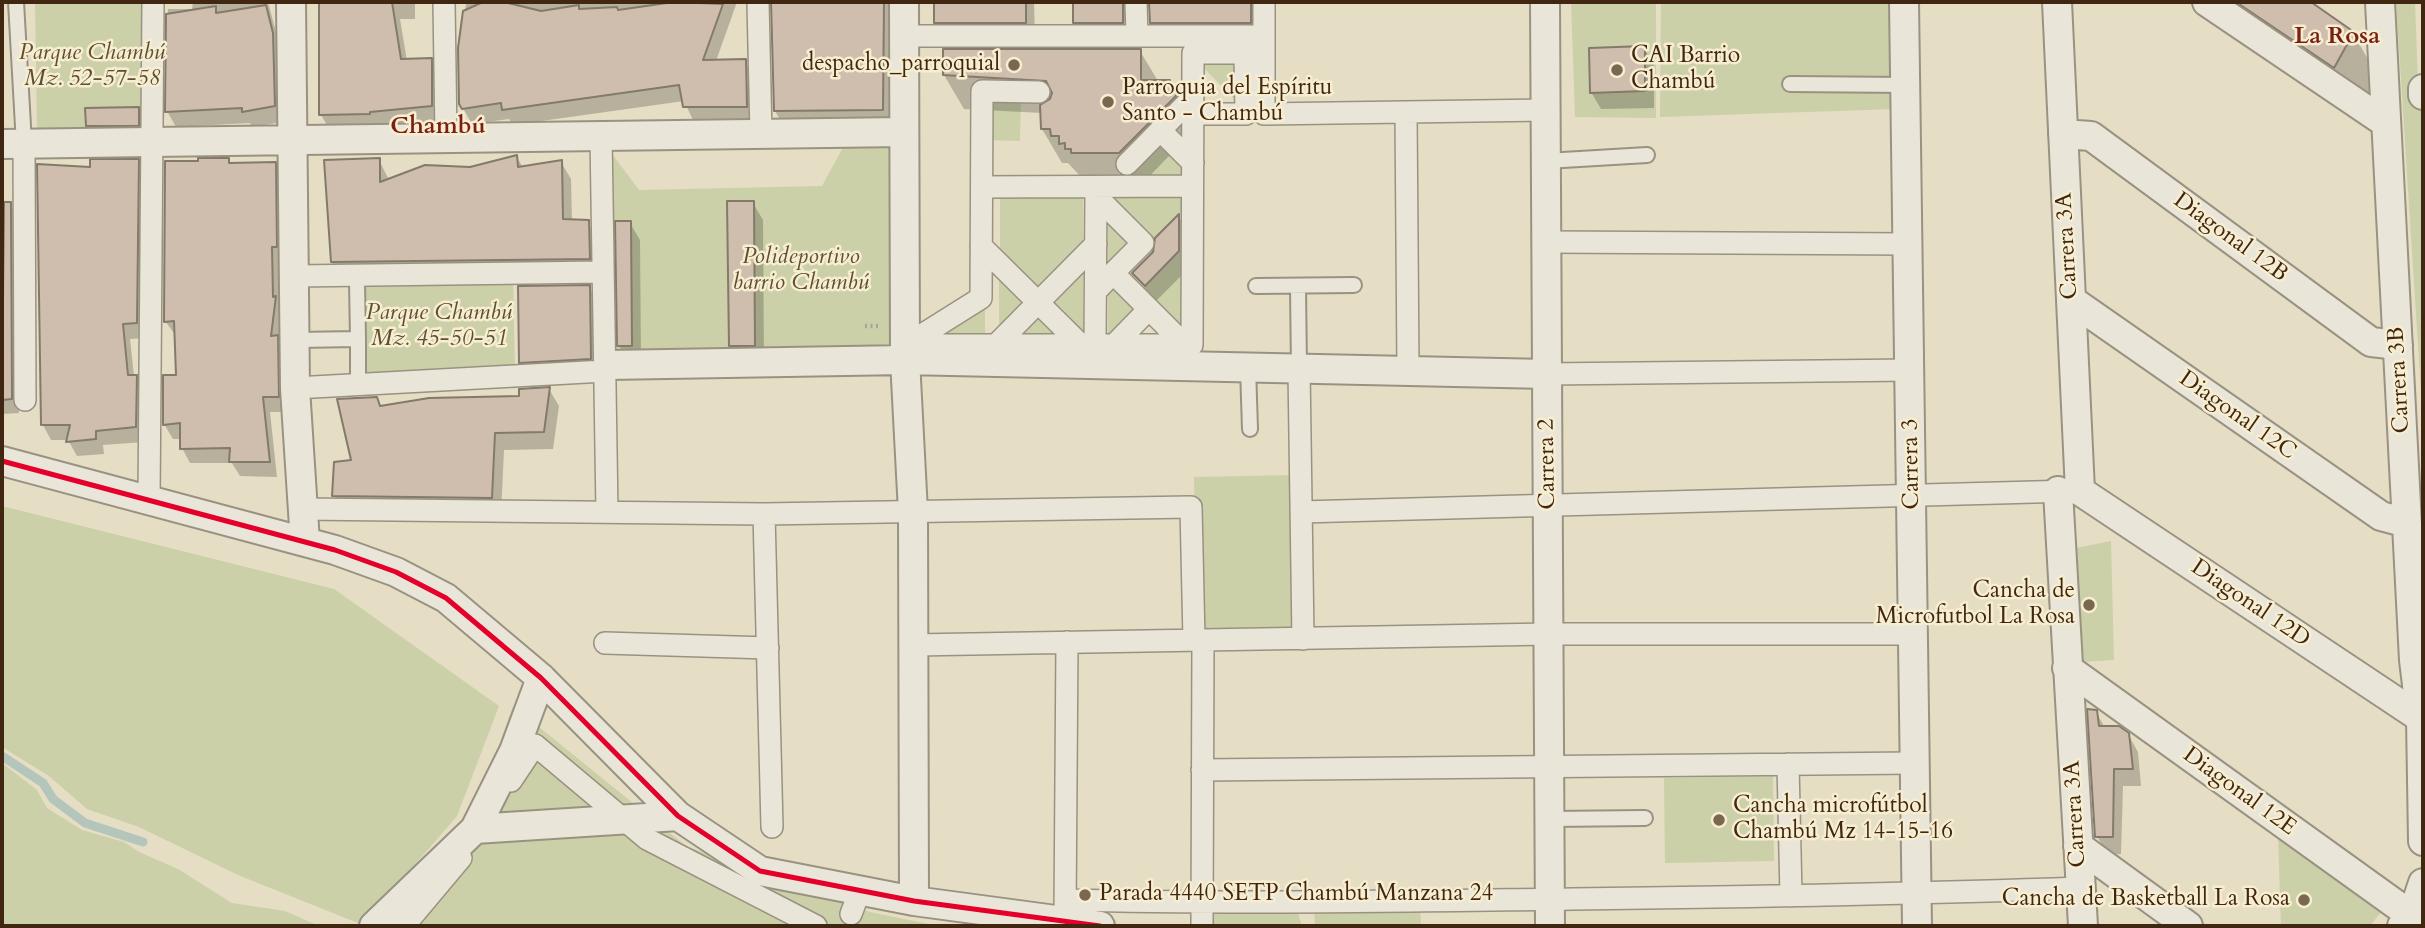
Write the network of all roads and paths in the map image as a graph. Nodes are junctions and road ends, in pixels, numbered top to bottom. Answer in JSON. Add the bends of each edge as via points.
{"nodes":[{"id":1,"x":16,"y":2,"type":"edge"},
{"id":2,"x":153,"y":2,"type":"edge"},
{"id":3,"x":291,"y":2,"type":"edge"},
{"id":4,"x":444,"y":2,"type":"edge"},
{"id":5,"x":758,"y":2,"type":"edge"},
{"id":6,"x":904,"y":2,"type":"edge"},
{"id":7,"x":1136,"y":2,"type":"edge"},
{"id":8,"x":1264,"y":2,"type":"edge"},
{"id":9,"x":1545,"y":2,"type":"edge"},
{"id":10,"x":1904,"y":2,"type":"edge"},
{"id":11,"x":2057,"y":2,"type":"edge"},
{"id":12,"x":2207,"y":2,"type":"edge"},
{"id":13,"x":2380,"y":2,"type":"edge"},
{"id":14,"x":902,"y":36,"type":"junction"},
{"id":15,"x":1137,"y":36,"type":"junction"},
{"id":16,"x":1264,"y":36,"type":"junction"},
{"id":17,"x":1790,"y":84,"type":"dead end"},
{"id":18,"x":1908,"y":85,"type":"junction"},
{"id":19,"x":2423,"y":89,"type":"edge"},
{"id":20,"x":1039,"y":92,"type":"dead end"},
{"id":21,"x":2423,"y":95,"type":"edge"},
{"id":22,"x":1546,"y":110,"type":"junction"},
{"id":23,"x":1406,"y":112,"type":"junction"},
{"id":24,"x":2386,"y":123,"type":"junction"},
{"id":25,"x":1160,"y":130,"type":"junction"},
{"id":26,"x":903,"y":132,"type":"junction"},
{"id":27,"x":2063,"y":134,"type":"junction"},
{"id":28,"x":761,"y":135,"type":"junction"},
{"id":29,"x":601,"y":136,"type":"junction"},
{"id":30,"x":446,"y":138,"type":"junction"},
{"id":31,"x":292,"y":141,"type":"junction"},
{"id":32,"x":154,"y":142,"type":"junction"},
{"id":33,"x":13,"y":144,"type":"edge"},
{"id":34,"x":1647,"y":155,"type":"dead end"},
{"id":35,"x":1546,"y":161,"type":"junction"},
{"id":36,"x":1193,"y":163,"type":"junction"},
{"id":37,"x":1127,"y":164,"type":"dead end"},
{"id":38,"x":1192,"y":186,"type":"junction"},
{"id":39,"x":982,"y":187,"type":"junction"},
{"id":40,"x":1096,"y":191,"type":"junction"},
{"id":41,"x":1547,"y":242,"type":"junction"},
{"id":42,"x":1096,"y":244,"type":"junction"},
{"id":43,"x":1910,"y":244,"type":"junction"},
{"id":44,"x":981,"y":246,"type":"junction"},
{"id":45,"x":603,"y":272,"type":"junction"},
{"id":46,"x":1113,"y":273,"type":"junction"},
{"id":47,"x":295,"y":276,"type":"junction"},
{"id":48,"x":357,"y":281,"type":"dead end"},
{"id":49,"x":1354,"y":285,"type":"dead end"},
{"id":50,"x":1256,"y":286,"type":"dead end"},
{"id":51,"x":1298,"y":287,"type":"junction"},
{"id":52,"x":1096,"y":290,"type":"junction"},
{"id":53,"x":2071,"y":300,"type":"junction"},
{"id":54,"x":1038,"y":302,"type":"junction"},
{"id":55,"x":1149,"y":309,"type":"junction"},
{"id":56,"x":358,"y":339,"type":"junction"},
{"id":57,"x":296,"y":340,"type":"junction"},
{"id":58,"x":2398,"y":345,"type":"junction"},
{"id":59,"x":995,"y":346,"type":"junction"},
{"id":60,"x":1097,"y":346,"type":"junction"},
{"id":61,"x":1186,"y":346,"type":"junction"},
{"id":62,"x":905,"y":360,"type":"junction"},
{"id":63,"x":606,"y":368,"type":"junction"},
{"id":64,"x":1248,"y":368,"type":"junction"},
{"id":65,"x":1299,"y":369,"type":"junction"},
{"id":66,"x":1408,"y":369,"type":"junction"},
{"id":67,"x":1911,"y":370,"type":"junction"},
{"id":68,"x":358,"y":374,"type":"dead end"},
{"id":69,"x":1547,"y":374,"type":"junction"},
{"id":70,"x":295,"y":388,"type":"junction"},
{"id":71,"x":25,"y":400,"type":"dead end"},
{"id":72,"x":1250,"y":429,"type":"dead end"},
{"id":73,"x":2,"y":461,"type":"edge"},
{"id":74,"x":2069,"y":491,"type":"junction"},
{"id":75,"x":1912,"y":494,"type":"junction"},
{"id":76,"x":149,"y":499,"type":"junction"},
{"id":77,"x":1549,"y":505,"type":"junction"},
{"id":78,"x":302,"y":509,"type":"junction"},
{"id":79,"x":913,"y":512,"type":"junction"},
{"id":80,"x":1301,"y":512,"type":"junction"},
{"id":81,"x":607,"y":513,"type":"junction"},
{"id":82,"x":764,"y":514,"type":"junction"},
{"id":83,"x":2407,"y":523,"type":"junction"},
{"id":84,"x":304,"y":542,"type":"junction"},
{"id":85,"x":1549,"y":634,"type":"junction"},
{"id":86,"x":1914,"y":634,"type":"junction"},
{"id":87,"x":1303,"y":639,"type":"junction"},
{"id":88,"x":1198,"y":640,"type":"junction"},
{"id":89,"x":1068,"y":642,"type":"junction"},
{"id":90,"x":605,"y":643,"type":"dead end"},
{"id":91,"x":914,"y":645,"type":"junction"},
{"id":92,"x":768,"y":648,"type":"junction"},
{"id":93,"x":2067,"y":668,"type":"junction"},
{"id":94,"x":541,"y":678,"type":"junction"},
{"id":95,"x":2421,"y":718,"type":"junction"},
{"id":96,"x":1915,"y":763,"type":"junction"},
{"id":97,"x":1788,"y":764,"type":"junction"},
{"id":98,"x":1550,"y":765,"type":"junction"},
{"id":99,"x":1202,"y":770,"type":"junction"},
{"id":100,"x":678,"y":816,"type":"junction"},
{"id":101,"x":1645,"y":818,"type":"dead end"},
{"id":102,"x":1550,"y":819,"type":"junction"},
{"id":103,"x":772,"y":827,"type":"dead end"},
{"id":104,"x":475,"y":829,"type":"junction"},
{"id":105,"x":2423,"y":841,"type":"edge"},
{"id":106,"x":2078,"y":846,"type":"junction"},
{"id":107,"x":2423,"y":883,"type":"edge"},
{"id":108,"x":2080,"y":888,"type":"junction"},
{"id":109,"x":1917,"y":894,"type":"junction"},
{"id":110,"x":1791,"y":896,"type":"junction"},
{"id":111,"x":914,"y":901,"type":"junction"},
{"id":112,"x":1202,"y":904,"type":"junction"},
{"id":113,"x":1065,"y":911,"type":"junction"},
{"id":114,"x":1551,"y":913,"type":"edge"},
{"id":115,"x":2407,"y":921,"type":"edge"},
{"id":116,"x":374,"y":926,"type":"edge"},
{"id":117,"x":404,"y":926,"type":"edge"},
{"id":118,"x":816,"y":926,"type":"edge"},
{"id":119,"x":1100,"y":926,"type":"edge"},
{"id":120,"x":1202,"y":926,"type":"edge"},
{"id":121,"x":1917,"y":926,"type":"edge"},
{"id":122,"x":2083,"y":926,"type":"edge"},
{"id":123,"x":2188,"y":926,"type":"edge"}],
"edges":[{"from":1,"to":33,"type":"lane"},
{"from":2,"to":32,"type":"street"},
{"from":3,"to":31,"type":"street"},
{"from":4,"to":30,"type":"street"},
{"from":5,"to":28,"type":"street"},
{"from":6,"to":14,"type":"street"},
{"from":7,"to":15,"type":"street"},
{"from":8,"to":16,"type":"street"},
{"from":9,"to":22,"type":"street","name":"Carrera 2"},
{"from":10,"to":18,"type":"street","name":"Carrera 3"},
{"from":11,"to":27,"type":"street","name":"Carrera 3A"},
{"from":12,"to":24,"type":"street"},
{"from":13,"to":24,"type":"street","name":"Carrera 3B"},
{"from":14,"to":15,"type":"street"},
{"from":14,"to":26,"type":"street"},
{"from":15,"to":16,"type":"street"},
{"from":16,"to":23,"type":"street","via":[[1264,114]]},
{"from":17,"to":18,"type":"lane"},
{"from":18,"to":43,"type":"street","name":"Carrera 3"},
{"from":19,"to":21,"type":"street"},
{"from":20,"to":39,"type":"street","via":[[982,91]]},
{"from":22,"to":23,"type":"street"},
{"from":22,"to":35,"type":"street","name":"Carrera 2"},
{"from":23,"to":66,"type":"street"},
{"from":24,"to":58,"type":"street","name":"Carrera 3B"},
{"from":25,"to":36,"type":"street"},
{"from":25,"to":36,"type":"street","via":[[1192,106]]},
{"from":25,"to":37,"type":"street"},
{"from":26,"to":28,"type":"street"},
{"from":26,"to":62,"type":"street"},
{"from":27,"to":53,"type":"street","name":"Carrera 3A"},
{"from":27,"to":58,"type":"street","name":"Diagonal 12B","via":[[2091,136],[2371,342]]},
{"from":28,"to":29,"type":"street"},
{"from":29,"to":30,"type":"street"},
{"from":29,"to":45,"type":"street"},
{"from":30,"to":31,"type":"street"},
{"from":31,"to":32,"type":"street"},
{"from":31,"to":47,"type":"street"},
{"from":32,"to":33,"type":"street"},
{"from":32,"to":76,"type":"street"},
{"from":33,"to":71,"type":"street"},
{"from":34,"to":35,"type":"lane"},
{"from":35,"to":41,"type":"street","name":"Carrera 2"},
{"from":36,"to":38,"type":"street"},
{"from":38,"to":40,"type":"street"},
{"from":38,"to":61,"type":"street","via":[[1192,345]]},
{"from":39,"to":40,"type":"street"},
{"from":39,"to":44,"type":"street"},
{"from":40,"to":42,"type":"street"},
{"from":40,"to":46,"type":"street","via":[[1143,243]]},
{"from":41,"to":43,"type":"street"},
{"from":41,"to":69,"type":"street","name":"Carrera 2"},
{"from":42,"to":52,"type":"street"},
{"from":42,"to":54,"type":"street"},
{"from":43,"to":67,"type":"street","name":"Carrera 3"},
{"from":44,"to":54,"type":"street"},
{"from":44,"to":59,"type":"street","via":[[981,298],[922,335],[919,342]]},
{"from":45,"to":47,"type":"street"},
{"from":45,"to":63,"type":"street"},
{"from":46,"to":52,"type":"street"},
{"from":46,"to":55,"type":"street"},
{"from":47,"to":57,"type":"street"},
{"from":48,"to":56,"type":"lane"},
{"from":49,"to":51,"type":"lane"},
{"from":50,"to":51,"type":"lane"},
{"from":51,"to":65,"type":"lane"},
{"from":52,"to":60,"type":"street"},
{"from":53,"to":74,"type":"street","name":"Carrera 3A"},
{"from":53,"to":83,"type":"street","name":"Diagonal 12C","via":[[2381,516]]},
{"from":54,"to":59,"type":"street"},
{"from":54,"to":60,"type":"street"},
{"from":55,"to":60,"type":"street"},
{"from":55,"to":61,"type":"street"},
{"from":56,"to":57,"type":"lane"},
{"from":56,"to":68,"type":"lane"},
{"from":57,"to":70,"type":"street"},
{"from":58,"to":83,"type":"street","name":"Carrera 3B"},
{"from":59,"to":60,"type":"street"},
{"from":60,"to":61,"type":"street"},
{"from":62,"to":63,"type":"street"},
{"from":62,"to":64,"type":"street"},
{"from":62,"to":79,"type":"street"},
{"from":63,"to":70,"type":"street"},
{"from":63,"to":81,"type":"street"},
{"from":64,"to":65,"type":"street"},
{"from":64,"to":72,"type":"lane"},
{"from":65,"to":66,"type":"street"},
{"from":65,"to":80,"type":"street"},
{"from":66,"to":69,"type":"street"},
{"from":67,"to":69,"type":"street"},
{"from":67,"to":75,"type":"street","name":"Carrera 3"},
{"from":69,"to":77,"type":"street","name":"Carrera 2"},
{"from":70,"to":78,"type":"street"},
{"from":73,"to":76,"type":"street"},
{"from":74,"to":75,"type":"street"},
{"from":74,"to":93,"type":"street","name":"Carrera 3A"},
{"from":74,"to":95,"type":"street","name":"Diagonal 12D"},
{"from":75,"to":77,"type":"street"},
{"from":75,"to":86,"type":"street","name":"Carrera 3"},
{"from":76,"to":84,"type":"street"},
{"from":77,"to":80,"type":"street"},
{"from":77,"to":85,"type":"street","name":"Carrera 2"},
{"from":78,"to":81,"type":"street"},
{"from":78,"to":84,"type":"street"},
{"from":79,"to":82,"type":"street"},
{"from":79,"to":88,"type":"street","via":[[1191,507]]},
{"from":79,"to":91,"type":"street"},
{"from":80,"to":87,"type":"street"},
{"from":81,"to":82,"type":"street"},
{"from":82,"to":92,"type":"street"},
{"from":83,"to":95,"type":"street","name":"Carrera 3B"},
{"from":84,"to":94,"type":"street","via":[[396,572],[446,598]]},
{"from":85,"to":86,"type":"street"},
{"from":85,"to":87,"type":"street"},
{"from":85,"to":98,"type":"street","name":"Carrera 2"},
{"from":86,"to":96,"type":"street","name":"Carrera 3"},
{"from":87,"to":88,"type":"street"},
{"from":88,"to":89,"type":"street"},
{"from":88,"to":99,"type":"street"},
{"from":89,"to":91,"type":"street"},
{"from":89,"to":113,"type":"street"},
{"from":90,"to":92,"type":"street"},
{"from":91,"to":111,"type":"street"},
{"from":92,"to":103,"type":"street"},
{"from":93,"to":106,"type":"street","name":"Carrera 3A"},
{"from":93,"to":115,"type":"street","name":"Diagonal 12E"},
{"from":94,"to":100,"type":"street"},
{"from":94,"to":104,"type":"street","via":[[514,751]]},
{"from":95,"to":105,"type":"street","name":"Carrera 3B"},
{"from":96,"to":97,"type":"street"},
{"from":96,"to":109,"type":"street","name":"Carrera 3"},
{"from":97,"to":98,"type":"street"},
{"from":97,"to":110,"type":"street"},
{"from":98,"to":99,"type":"street"},
{"from":98,"to":102,"type":"street","name":"Carrera 2"},
{"from":99,"to":112,"type":"street"},
{"from":100,"to":104,"type":"street"},
{"from":100,"to":111,"type":"street","via":[[760,872],[856,902]]},
{"from":101,"to":102,"type":"lane"},
{"from":102,"to":114,"type":"street","name":"Carrera 2"},
{"from":104,"to":116,"type":"street"},
{"from":106,"to":108,"type":"street","name":"Carrera 3A"},
{"from":106,"to":123,"type":"street"},
{"from":107,"to":115,"type":"street"},
{"from":108,"to":109,"type":"street"},
{"from":108,"to":122,"type":"street","name":"Carrera 3A"},
{"from":109,"to":110,"type":"street"},
{"from":109,"to":121,"type":"street","name":"Carrera 3"},
{"from":110,"to":114,"type":"street"},
{"from":111,"to":113,"type":"street"},
{"from":112,"to":113,"type":"street"},
{"from":112,"to":114,"type":"street"},
{"from":112,"to":120,"type":"street"},
{"from":113,"to":119,"type":"street"},
{"from":117,"to":118,"type":"street","via":[[464,854],[535,745],[647,839]]}]}
